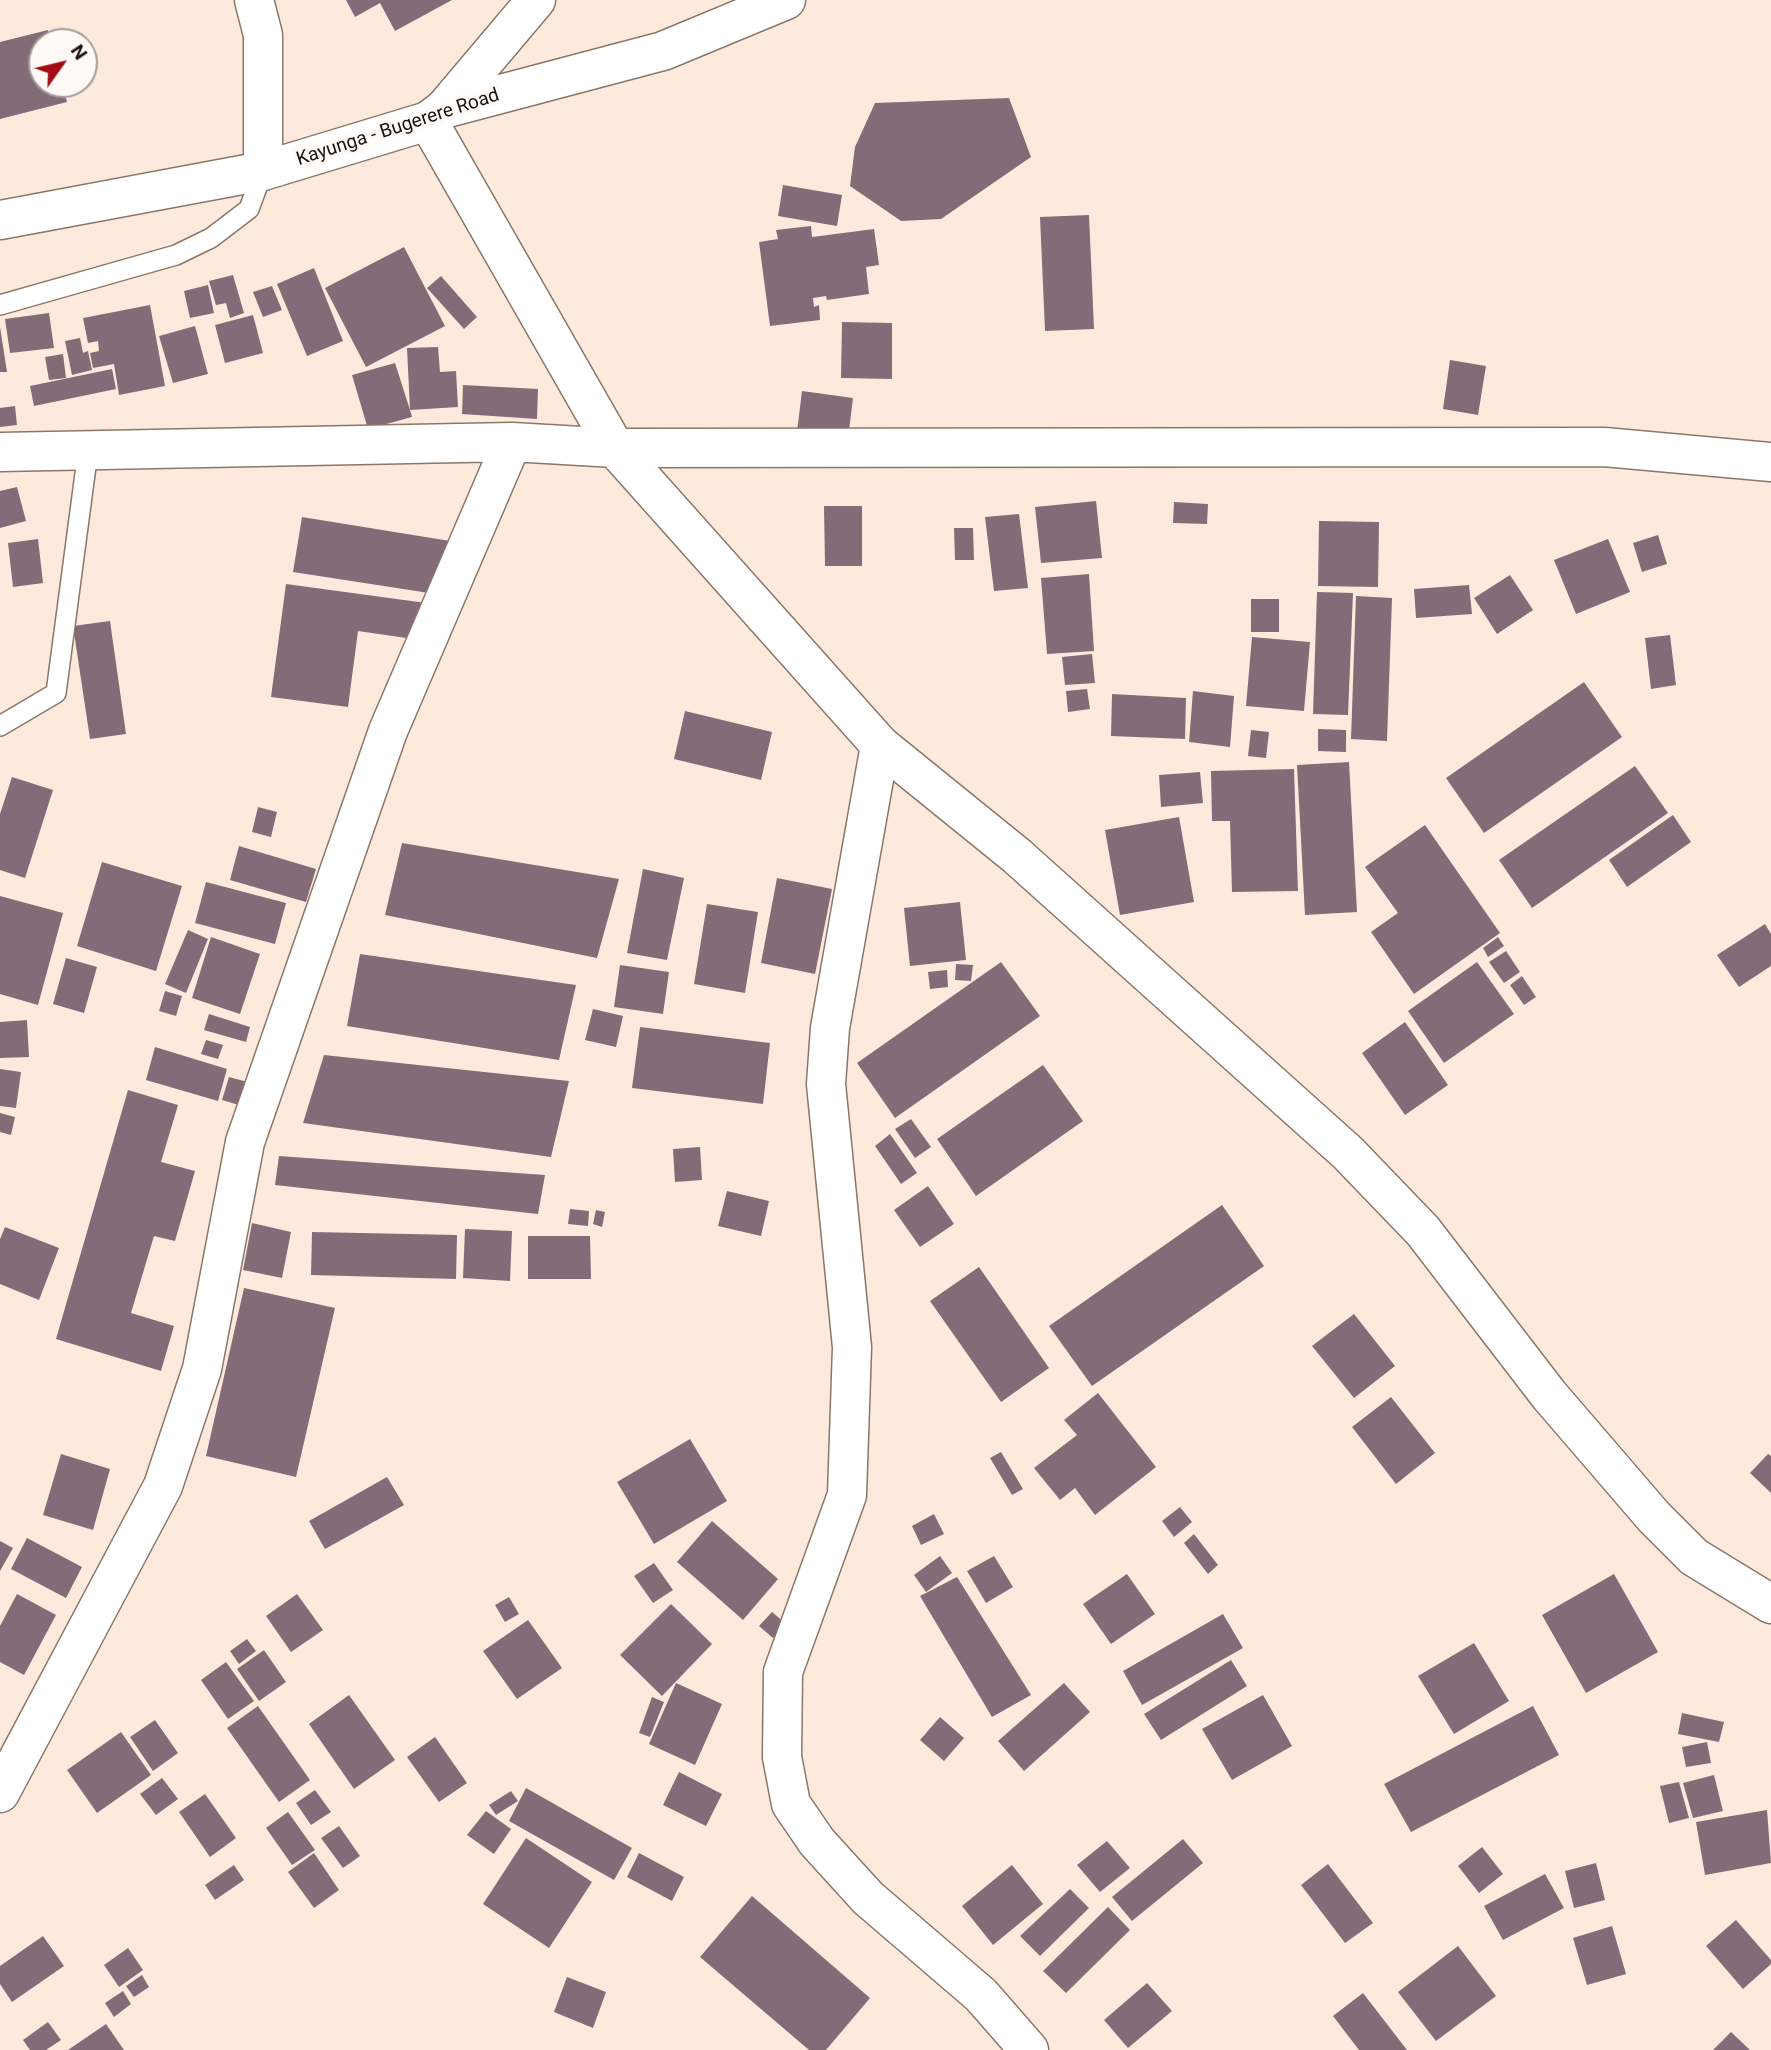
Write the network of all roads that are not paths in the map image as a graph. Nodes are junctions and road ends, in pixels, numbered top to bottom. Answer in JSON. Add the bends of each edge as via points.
{"nodes":[{"id":1,"x":254,"y":0,"type":"edge"},
{"id":2,"x":536,"y":0,"type":"edge"},
{"id":3,"x":786,"y":0,"type":"edge"},
{"id":4,"x":436,"y":115,"type":"junction"},
{"id":5,"x":263,"y":171,"type":"junction"},
{"id":6,"x":0,"y":220,"type":"edge"},
{"id":7,"x":0,"y":305,"type":"edge"},
{"id":8,"x":513,"y":442,"type":"junction"},
{"id":9,"x":615,"y":448,"type":"junction"},
{"id":10,"x":0,"y":452,"type":"edge"},
{"id":11,"x":88,"y":452,"type":"junction"},
{"id":12,"x":1771,"y":462,"type":"edge"},
{"id":13,"x":0,"y":726,"type":"edge"},
{"id":14,"x":880,"y":746,"type":"junction"},
{"id":15,"x":1771,"y":1604,"type":"edge"},
{"id":16,"x":0,"y":1793,"type":"edge"},
{"id":17,"x":1029,"y":2050,"type":"edge"}],
"edges":[{"from":1,"to":5,"type":"street","via":[[263,35]]},
{"from":2,"to":4,"type":"street"},
{"from":3,"to":4,"type":"street","name":"Kayunga - Bugerere Road","via":[[663,51]]},
{"from":4,"to":5,"type":"street","name":"Kayunga - Bugerere Road"},
{"from":4,"to":9,"type":"street"},
{"from":5,"to":6,"type":"street","name":"Kayunga - Bugerere Road"},
{"from":5,"to":7,"type":"lane","via":[[249,209],[211,238],[176,255]]},
{"from":8,"to":9,"type":"street"},
{"from":8,"to":11,"type":"street"},
{"from":8,"to":16,"type":"street","via":[[388,731],[245,1142],[202,1369],[163,1486]]},
{"from":9,"to":12,"type":"street","via":[[1604,447]]},
{"from":9,"to":14,"type":"street"},
{"from":10,"to":11,"type":"street"},
{"from":11,"to":13,"type":"lane","via":[[56,693]]},
{"from":14,"to":15,"type":"street","via":[[1017,856],[1348,1153],[1423,1231],[1549,1395],[1654,1517],[1694,1557]]},
{"from":14,"to":17,"type":"street","via":[[830,1028],[827,1084],[852,1347],[847,1495],[783,1672],[782,1757],[791,1804],[817,1842],[868,1898],[981,1995]]}]}
